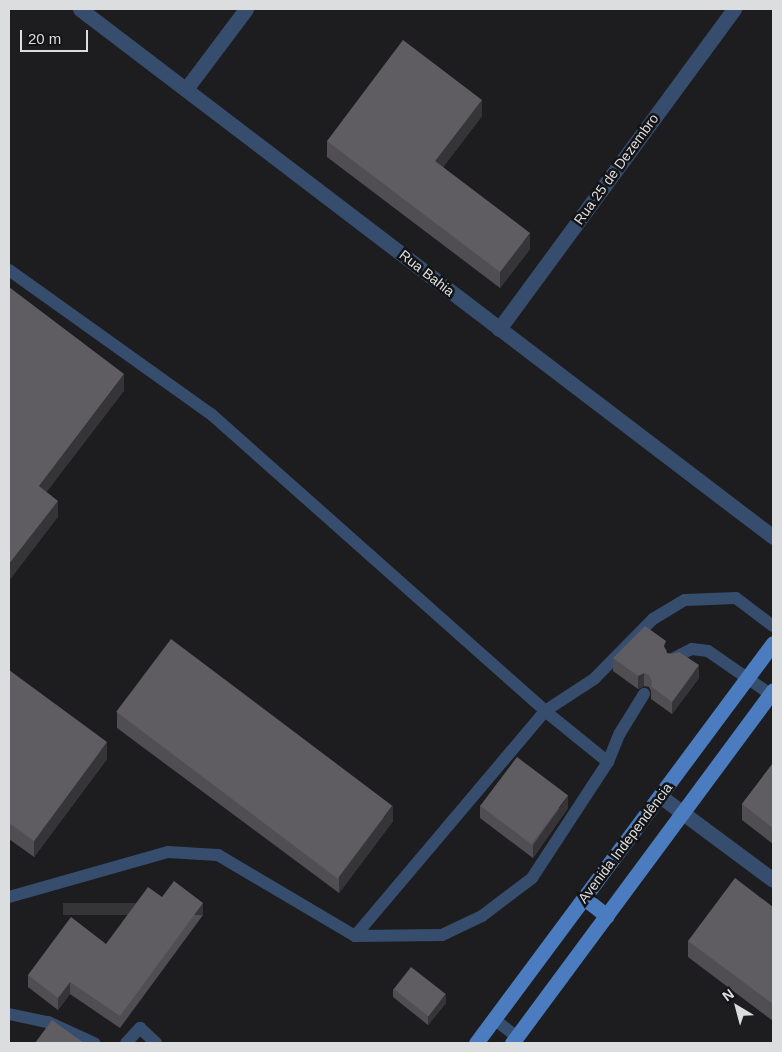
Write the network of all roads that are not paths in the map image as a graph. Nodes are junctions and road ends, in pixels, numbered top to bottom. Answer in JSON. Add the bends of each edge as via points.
{"nodes":[{"id":1,"x":80,"y":9,"type":"edge"},
{"id":2,"x":246,"y":9,"type":"edge"},
{"id":3,"x":734,"y":9,"type":"edge"},
{"id":4,"x":186,"y":89,"type":"junction"},
{"id":5,"x":9,"y":270,"type":"edge"},
{"id":6,"x":499,"y":328,"type":"junction"},
{"id":7,"x":773,"y":537,"type":"edge"},
{"id":8,"x":773,"y":626,"type":"edge"},
{"id":9,"x":773,"y":643,"type":"edge"},
{"id":10,"x":672,"y":659,"type":"edge"},
{"id":11,"x":747,"y":678,"type":"junction"},
{"id":12,"x":772,"y":692,"type":"edge"},
{"id":13,"x":644,"y":694,"type":"dead end"},
{"id":14,"x":545,"y":711,"type":"junction"},
{"id":15,"x":608,"y":762,"type":"junction"},
{"id":16,"x":660,"y":796,"type":"junction"},
{"id":17,"x":682,"y":812,"type":"junction"},
{"id":18,"x":773,"y":880,"type":"edge"},
{"id":19,"x":9,"y":897,"type":"edge"},
{"id":20,"x":584,"y":898,"type":"junction"},
{"id":21,"x":607,"y":916,"type":"junction"},
{"id":22,"x":355,"y":936,"type":"junction"},
{"id":23,"x":9,"y":1014,"type":"edge"},
{"id":24,"x":494,"y":1019,"type":"junction"},
{"id":25,"x":514,"y":1040,"type":"edge"},
{"id":26,"x":94,"y":1043,"type":"edge"},
{"id":27,"x":126,"y":1043,"type":"edge"},
{"id":28,"x":156,"y":1043,"type":"edge"},
{"id":29,"x":476,"y":1043,"type":"edge"}],
"edges":[{"from":1,"to":4,"type":"street","name":"Rua Bahia"},
{"from":2,"to":4,"type":"street"},
{"from":3,"to":6,"type":"street","name":"Rua 25 de Dezembro"},
{"from":4,"to":6,"type":"street","name":"Rua Bahia"},
{"from":5,"to":14,"type":"lane","via":[[211,414]]},
{"from":6,"to":7,"type":"street","name":"Rua Bahia"},
{"from":8,"to":14,"type":"lane","via":[[736,598],[685,600],[653,619],[594,678]]},
{"from":9,"to":11,"type":"main road","name":"Avenida Independência"},
{"from":10,"to":11,"type":"lane","via":[[692,649],[708,651]]},
{"from":11,"to":12,"type":"lane"},
{"from":11,"to":16,"type":"main road","name":"Avenida Independência"},
{"from":12,"to":17,"type":"main road","name":"Avenida Independência"},
{"from":13,"to":15,"type":"lane","via":[[620,733]]},
{"from":14,"to":15,"type":"lane"},
{"from":14,"to":22,"type":"lane"},
{"from":15,"to":22,"type":"lane","via":[[532,878],[482,916],[442,935]]},
{"from":16,"to":17,"type":"street"},
{"from":16,"to":20,"type":"main road","name":"Avenida Independência"},
{"from":17,"to":18,"type":"street"},
{"from":17,"to":21,"type":"main road","name":"Avenida Independência"},
{"from":19,"to":22,"type":"lane","via":[[168,852],[218,855]]},
{"from":20,"to":21,"type":"main road"},
{"from":20,"to":24,"type":"main road","name":"Avenida Independência"},
{"from":21,"to":25,"type":"main road","name":"Avenida Independência"},
{"from":23,"to":26,"type":"lane","via":[[48,1022]]},
{"from":24,"to":25,"type":"lane"},
{"from":24,"to":29,"type":"main road","name":"Avenida Independência"},
{"from":27,"to":28,"type":"lane","via":[[140,1028]]}]}
